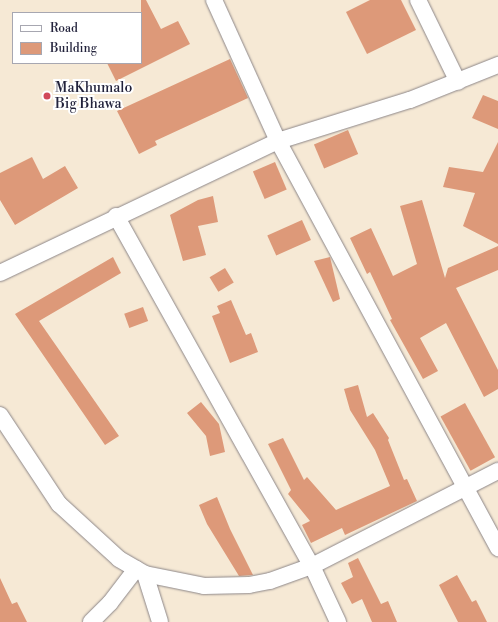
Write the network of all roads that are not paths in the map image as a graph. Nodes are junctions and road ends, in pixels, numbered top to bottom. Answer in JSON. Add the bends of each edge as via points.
{"nodes":[{"id":1,"x":214,"y":0,"type":"edge"},
{"id":2,"x":418,"y":0,"type":"edge"},
{"id":3,"x":498,"y":65,"type":"edge"},
{"id":4,"x":458,"y":82,"type":"junction"},
{"id":5,"x":278,"y":141,"type":"junction"},
{"id":6,"x":116,"y":216,"type":"junction"},
{"id":7,"x":0,"y":273,"type":"edge"},
{"id":8,"x":0,"y":415,"type":"edge"},
{"id":9,"x":498,"y":471,"type":"edge"},
{"id":10,"x":465,"y":488,"type":"junction"},
{"id":11,"x":498,"y":548,"type":"edge"},
{"id":12,"x":312,"y":566,"type":"junction"},
{"id":13,"x":140,"y":572,"type":"junction"},
{"id":14,"x":91,"y":622,"type":"edge"},
{"id":15,"x":160,"y":622,"type":"edge"},
{"id":16,"x":338,"y":622,"type":"edge"}],
"edges":[{"from":1,"to":5,"type":"street"},
{"from":2,"to":4,"type":"street"},
{"from":3,"to":4,"type":"street"},
{"from":4,"to":5,"type":"street"},
{"from":5,"to":6,"type":"street"},
{"from":5,"to":10,"type":"street"},
{"from":6,"to":7,"type":"street"},
{"from":6,"to":12,"type":"street"},
{"from":8,"to":13,"type":"street","via":[[59,504],[107,549]]},
{"from":9,"to":10,"type":"street"},
{"from":10,"to":11,"type":"street"},
{"from":10,"to":12,"type":"street"},
{"from":12,"to":13,"type":"street","via":[[270,581],[226,587],[176,582]]},
{"from":12,"to":16,"type":"street"},
{"from":13,"to":14,"type":"street"},
{"from":13,"to":15,"type":"street"}]}
